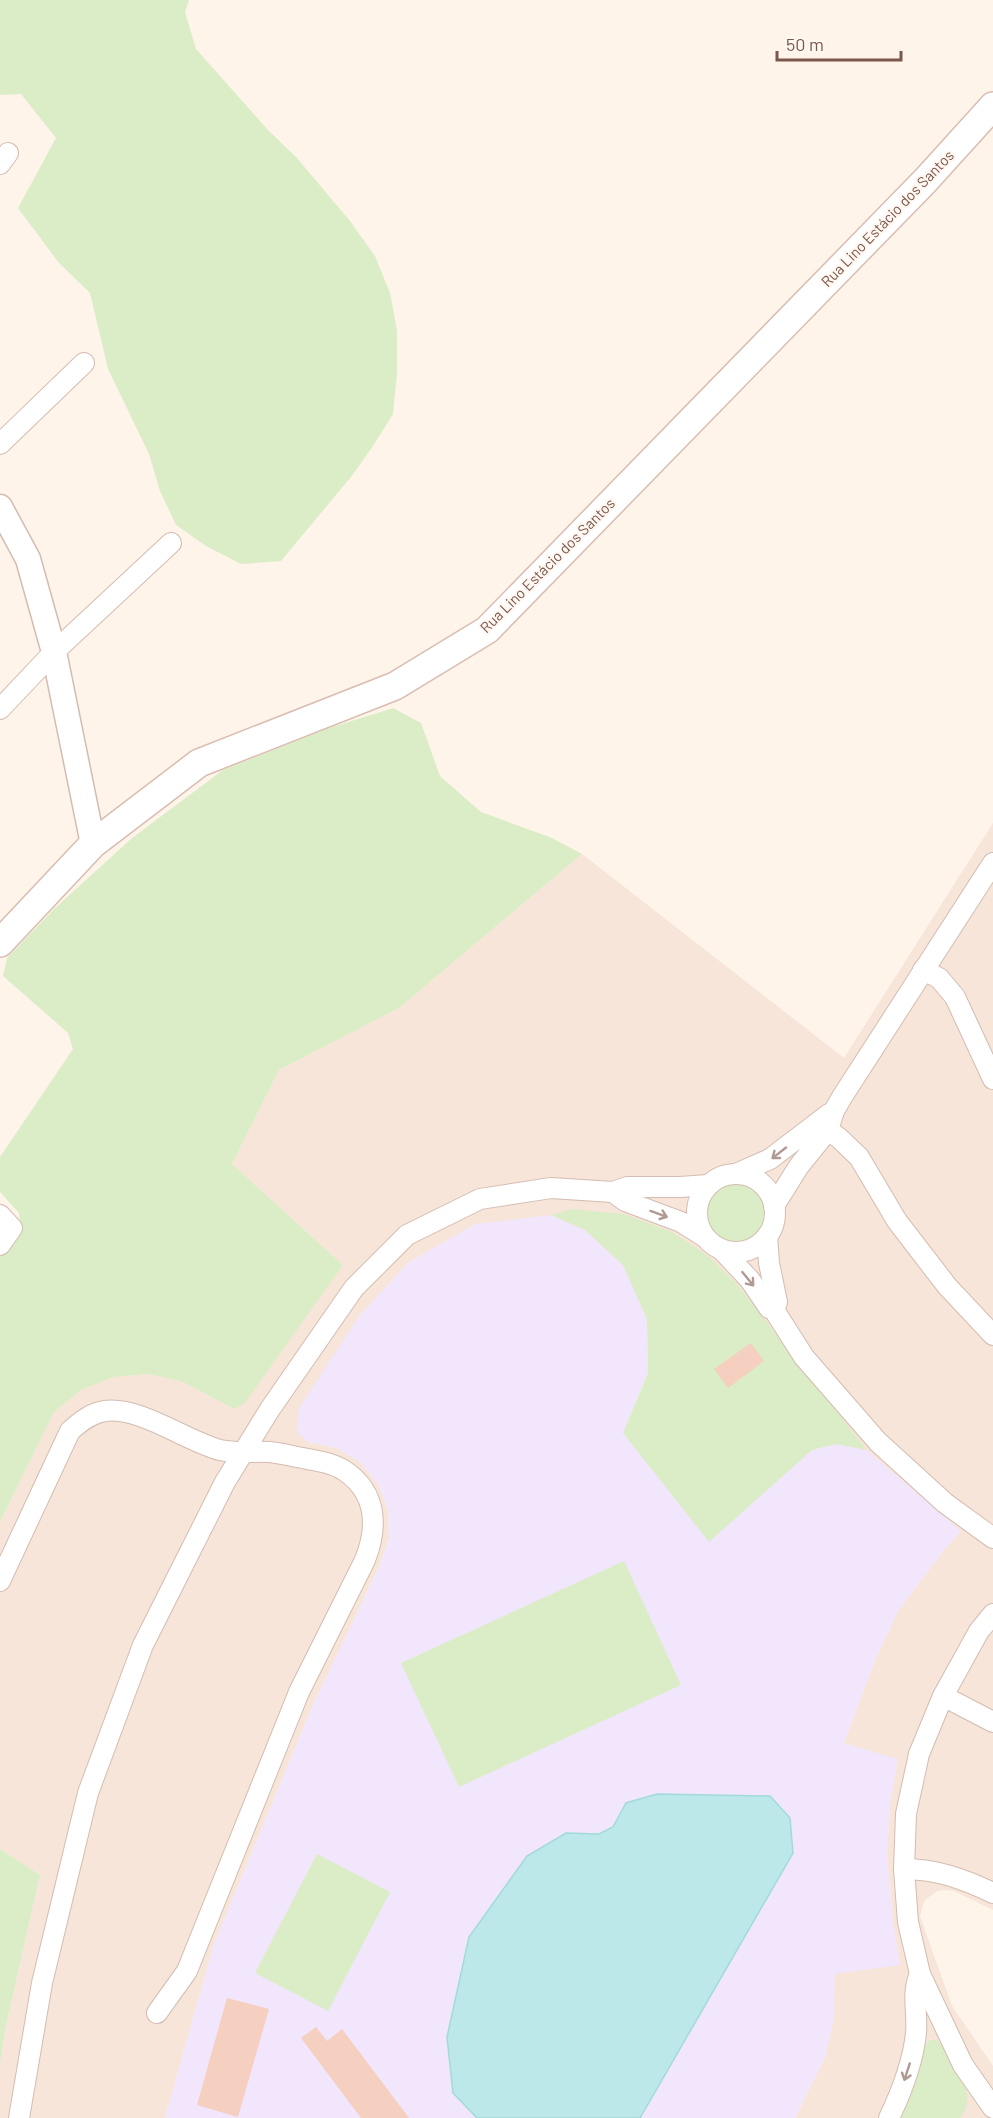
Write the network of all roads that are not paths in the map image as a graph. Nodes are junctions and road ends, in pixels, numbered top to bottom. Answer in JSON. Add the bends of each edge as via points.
{"nodes":[{"id":1,"x":993,"y":105,"type":"edge"},
{"id":2,"x":84,"y":363,"type":"dead end"},
{"id":3,"x":0,"y":444,"type":"edge"},
{"id":4,"x":0,"y":507,"type":"edge"},
{"id":5,"x":171,"y":543,"type":"dead end"},
{"id":6,"x":54,"y":651,"type":"junction"},
{"id":7,"x":0,"y":709,"type":"edge"},
{"id":8,"x":93,"y":844,"type":"junction"},
{"id":9,"x":993,"y":863,"type":"edge"},
{"id":10,"x":0,"y":943,"type":"edge"},
{"id":11,"x":923,"y":970,"type":"junction"},
{"id":12,"x":993,"y":1079,"type":"edge"},
{"id":13,"x":826,"y":1121,"type":"junction"},
{"id":14,"x":736,"y":1174,"type":"junction"},
{"id":15,"x":708,"y":1185,"type":"junction"},
{"id":16,"x":613,"y":1192,"type":"junction"},
{"id":17,"x":774,"y":1206,"type":"junction"},
{"id":18,"x":0,"y":1215,"type":"edge"},
{"id":19,"x":767,"y":1236,"type":"junction"},
{"id":20,"x":713,"y":1243,"type":"junction"},
{"id":21,"x":0,"y":1245,"type":"edge"},
{"id":22,"x":774,"y":1310,"type":"junction"},
{"id":23,"x":993,"y":1335,"type":"edge"},
{"id":24,"x":243,"y":1453,"type":"junction"},
{"id":25,"x":993,"y":1538,"type":"edge"},
{"id":26,"x":0,"y":1581,"type":"edge"},
{"id":27,"x":993,"y":1614,"type":"edge"},
{"id":28,"x":943,"y":1696,"type":"junction"},
{"id":29,"x":993,"y":1722,"type":"edge"},
{"id":30,"x":904,"y":1869,"type":"junction"},
{"id":31,"x":993,"y":1893,"type":"edge"},
{"id":32,"x":920,"y":1974,"type":"junction"},
{"id":33,"x":157,"y":2013,"type":"dead end"},
{"id":34,"x":945,"y":2030,"type":"junction"},
{"id":35,"x":916,"y":2032,"type":"junction"},
{"id":36,"x":993,"y":2108,"type":"edge"},
{"id":37,"x":993,"y":2114,"type":"edge"},
{"id":38,"x":19,"y":2118,"type":"edge"},
{"id":39,"x":890,"y":2118,"type":"edge"},
{"id":40,"x":987,"y":2118,"type":"edge"}],
"edges":[{"from":1,"to":8,"type":"main road","name":"Rua Lino Estácio dos Santos","via":[[925,181],[487,630],[395,686],[199,763]]},
{"from":2,"to":3,"type":"street"},
{"from":4,"to":6,"type":"street","via":[[28,559]]},
{"from":5,"to":6,"type":"street"},
{"from":6,"to":7,"type":"street"},
{"from":6,"to":8,"type":"street"},
{"from":8,"to":10,"type":"main road","name":"Rua Lino Estácio dos Santos"},
{"from":9,"to":11,"type":"street"},
{"from":11,"to":12,"type":"street","via":[[939,978],[955,997]]},
{"from":11,"to":13,"type":"street"},
{"from":13,"to":14,"type":"street","one_way":true,"via":[[770,1159]]},
{"from":13,"to":17,"type":"street"},
{"from":13,"to":23,"type":"street","via":[[859,1157],[897,1221],[947,1286]]},
{"from":14,"to":15,"type":"street","via":[[725,1175]]},
{"from":14,"to":17,"type":"street","via":[[756,1180],[771,1195]]},
{"from":15,"to":16,"type":"street","via":[[627,1187]]},
{"from":15,"to":20,"type":"street","via":[[697,1210],[700,1229]]},
{"from":16,"to":20,"type":"street","one_way":true,"via":[[625,1201],[681,1222]]},
{"from":16,"to":24,"type":"street","via":[[551,1188],[480,1199],[407,1234],[354,1288]]},
{"from":17,"to":19,"type":"street"},
{"from":18,"to":21,"type":"street","via":[[12,1228]]},
{"from":19,"to":20,"type":"street","via":[[741,1251]]},
{"from":19,"to":22,"type":"street","via":[[777,1302]]},
{"from":20,"to":22,"type":"street","one_way":true},
{"from":22,"to":25,"type":"street","via":[[804,1357],[878,1442],[945,1503]]},
{"from":24,"to":26,"type":"street","via":[[220,1450],[123,1410],[103,1411],[85,1418],[70,1431]]},
{"from":24,"to":33,"type":"street","via":[[270,1452],[326,1463],[345,1471],[370,1502],[372,1541],[298,1692],[187,1971]]},
{"from":24,"to":38,"type":"street","via":[[143,1645],[87,1793],[42,1983]]},
{"from":27,"to":28,"type":"street","via":[[979,1631]]},
{"from":28,"to":29,"type":"street"},
{"from":28,"to":30,"type":"street","via":[[918,1754],[906,1814]]},
{"from":30,"to":31,"type":"street","via":[[923,1869],[965,1879]]},
{"from":30,"to":32,"type":"street","via":[[908,1922]]},
{"from":32,"to":34,"type":"street"},
{"from":32,"to":35,"type":"street","via":[[915,1985]]},
{"from":34,"to":35,"type":"street","via":[[930,2027]]},
{"from":34,"to":36,"type":"street","via":[[963,2065]]},
{"from":35,"to":39,"type":"street","one_way":true,"via":[[911,2059]]},
{"from":37,"to":40,"type":"street"}]}
